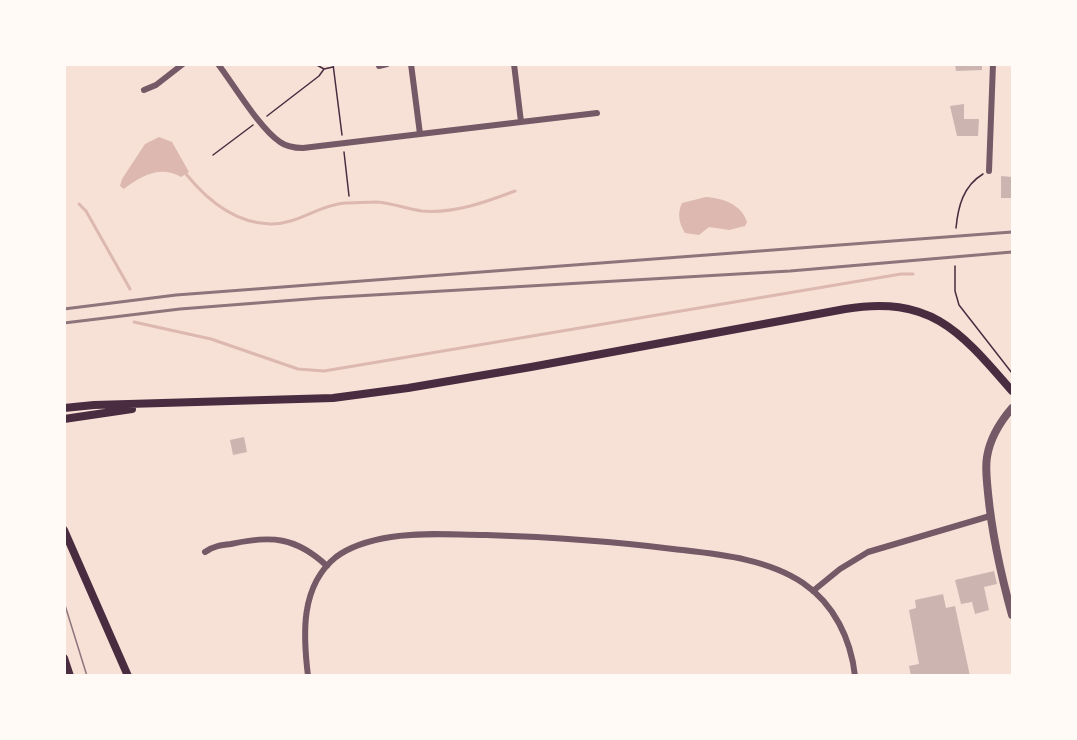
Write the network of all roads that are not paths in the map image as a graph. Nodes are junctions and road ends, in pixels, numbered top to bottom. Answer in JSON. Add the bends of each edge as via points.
{"nodes":[{"id":1,"x":183,"y":64,"type":"edge"},
{"id":2,"x":218,"y":64,"type":"edge"},
{"id":3,"x":387,"y":64,"type":"edge"},
{"id":4,"x":411,"y":64,"type":"edge"},
{"id":5,"x":514,"y":64,"type":"edge"},
{"id":6,"x":993,"y":64,"type":"edge"},
{"id":7,"x":379,"y":66,"type":"edge"},
{"id":8,"x":144,"y":90,"type":"dead end"},
{"id":9,"x":597,"y":113,"type":"dead end"},
{"id":10,"x":520,"y":122,"type":"junction"},
{"id":11,"x":420,"y":134,"type":"junction"},
{"id":12,"x":988,"y":171,"type":"road end"},
{"id":13,"x":1012,"y":391,"type":"edge"},
{"id":14,"x":167,"y":404,"type":"junction"},
{"id":15,"x":64,"y":408,"type":"edge"},
{"id":16,"x":1012,"y":408,"type":"edge"},
{"id":17,"x":64,"y":419,"type":"edge"},
{"id":18,"x":990,"y":516,"type":"junction"},
{"id":19,"x":64,"y":530,"type":"edge"},
{"id":20,"x":205,"y":552,"type":"dead end"},
{"id":21,"x":327,"y":566,"type":"junction"},
{"id":22,"x":813,"y":591,"type":"junction"},
{"id":23,"x":1012,"y":615,"type":"edge"},
{"id":24,"x":64,"y":658,"type":"edge"},
{"id":25,"x":70,"y":675,"type":"edge"},
{"id":26,"x":128,"y":675,"type":"edge"},
{"id":27,"x":308,"y":675,"type":"edge"},
{"id":28,"x":855,"y":675,"type":"edge"}],
"edges":[{"from":1,"to":8,"type":"street"},
{"from":2,"to":11,"type":"street","via":[[275,138],[290,147]]},
{"from":3,"to":7,"type":"street"},
{"from":4,"to":11,"type":"street"},
{"from":5,"to":10,"type":"street"},
{"from":6,"to":12,"type":"street"},
{"from":9,"to":10,"type":"street"},
{"from":10,"to":11,"type":"street"},
{"from":13,"to":14,"type":"main road","via":[[980,353],[951,328],[911,309],[882,305],[408,388],[333,398]]},
{"from":14,"to":15,"type":"main road"},
{"from":14,"to":17,"type":"main road"},
{"from":16,"to":18,"type":"street","via":[[997,428],[987,456]]},
{"from":18,"to":22,"type":"street","via":[[868,552]]},
{"from":18,"to":23,"type":"street"},
{"from":19,"to":26,"type":"main road"},
{"from":20,"to":21,"type":"street","via":[[255,539],[282,539],[307,550]]},
{"from":21,"to":22,"type":"street","via":[[348,549],[393,537],[523,536],[630,543],[744,560],[787,574]]},
{"from":21,"to":27,"type":"street","via":[[308,605]]},
{"from":22,"to":28,"type":"street","via":[[843,629]]},
{"from":24,"to":25,"type":"main road"}]}
